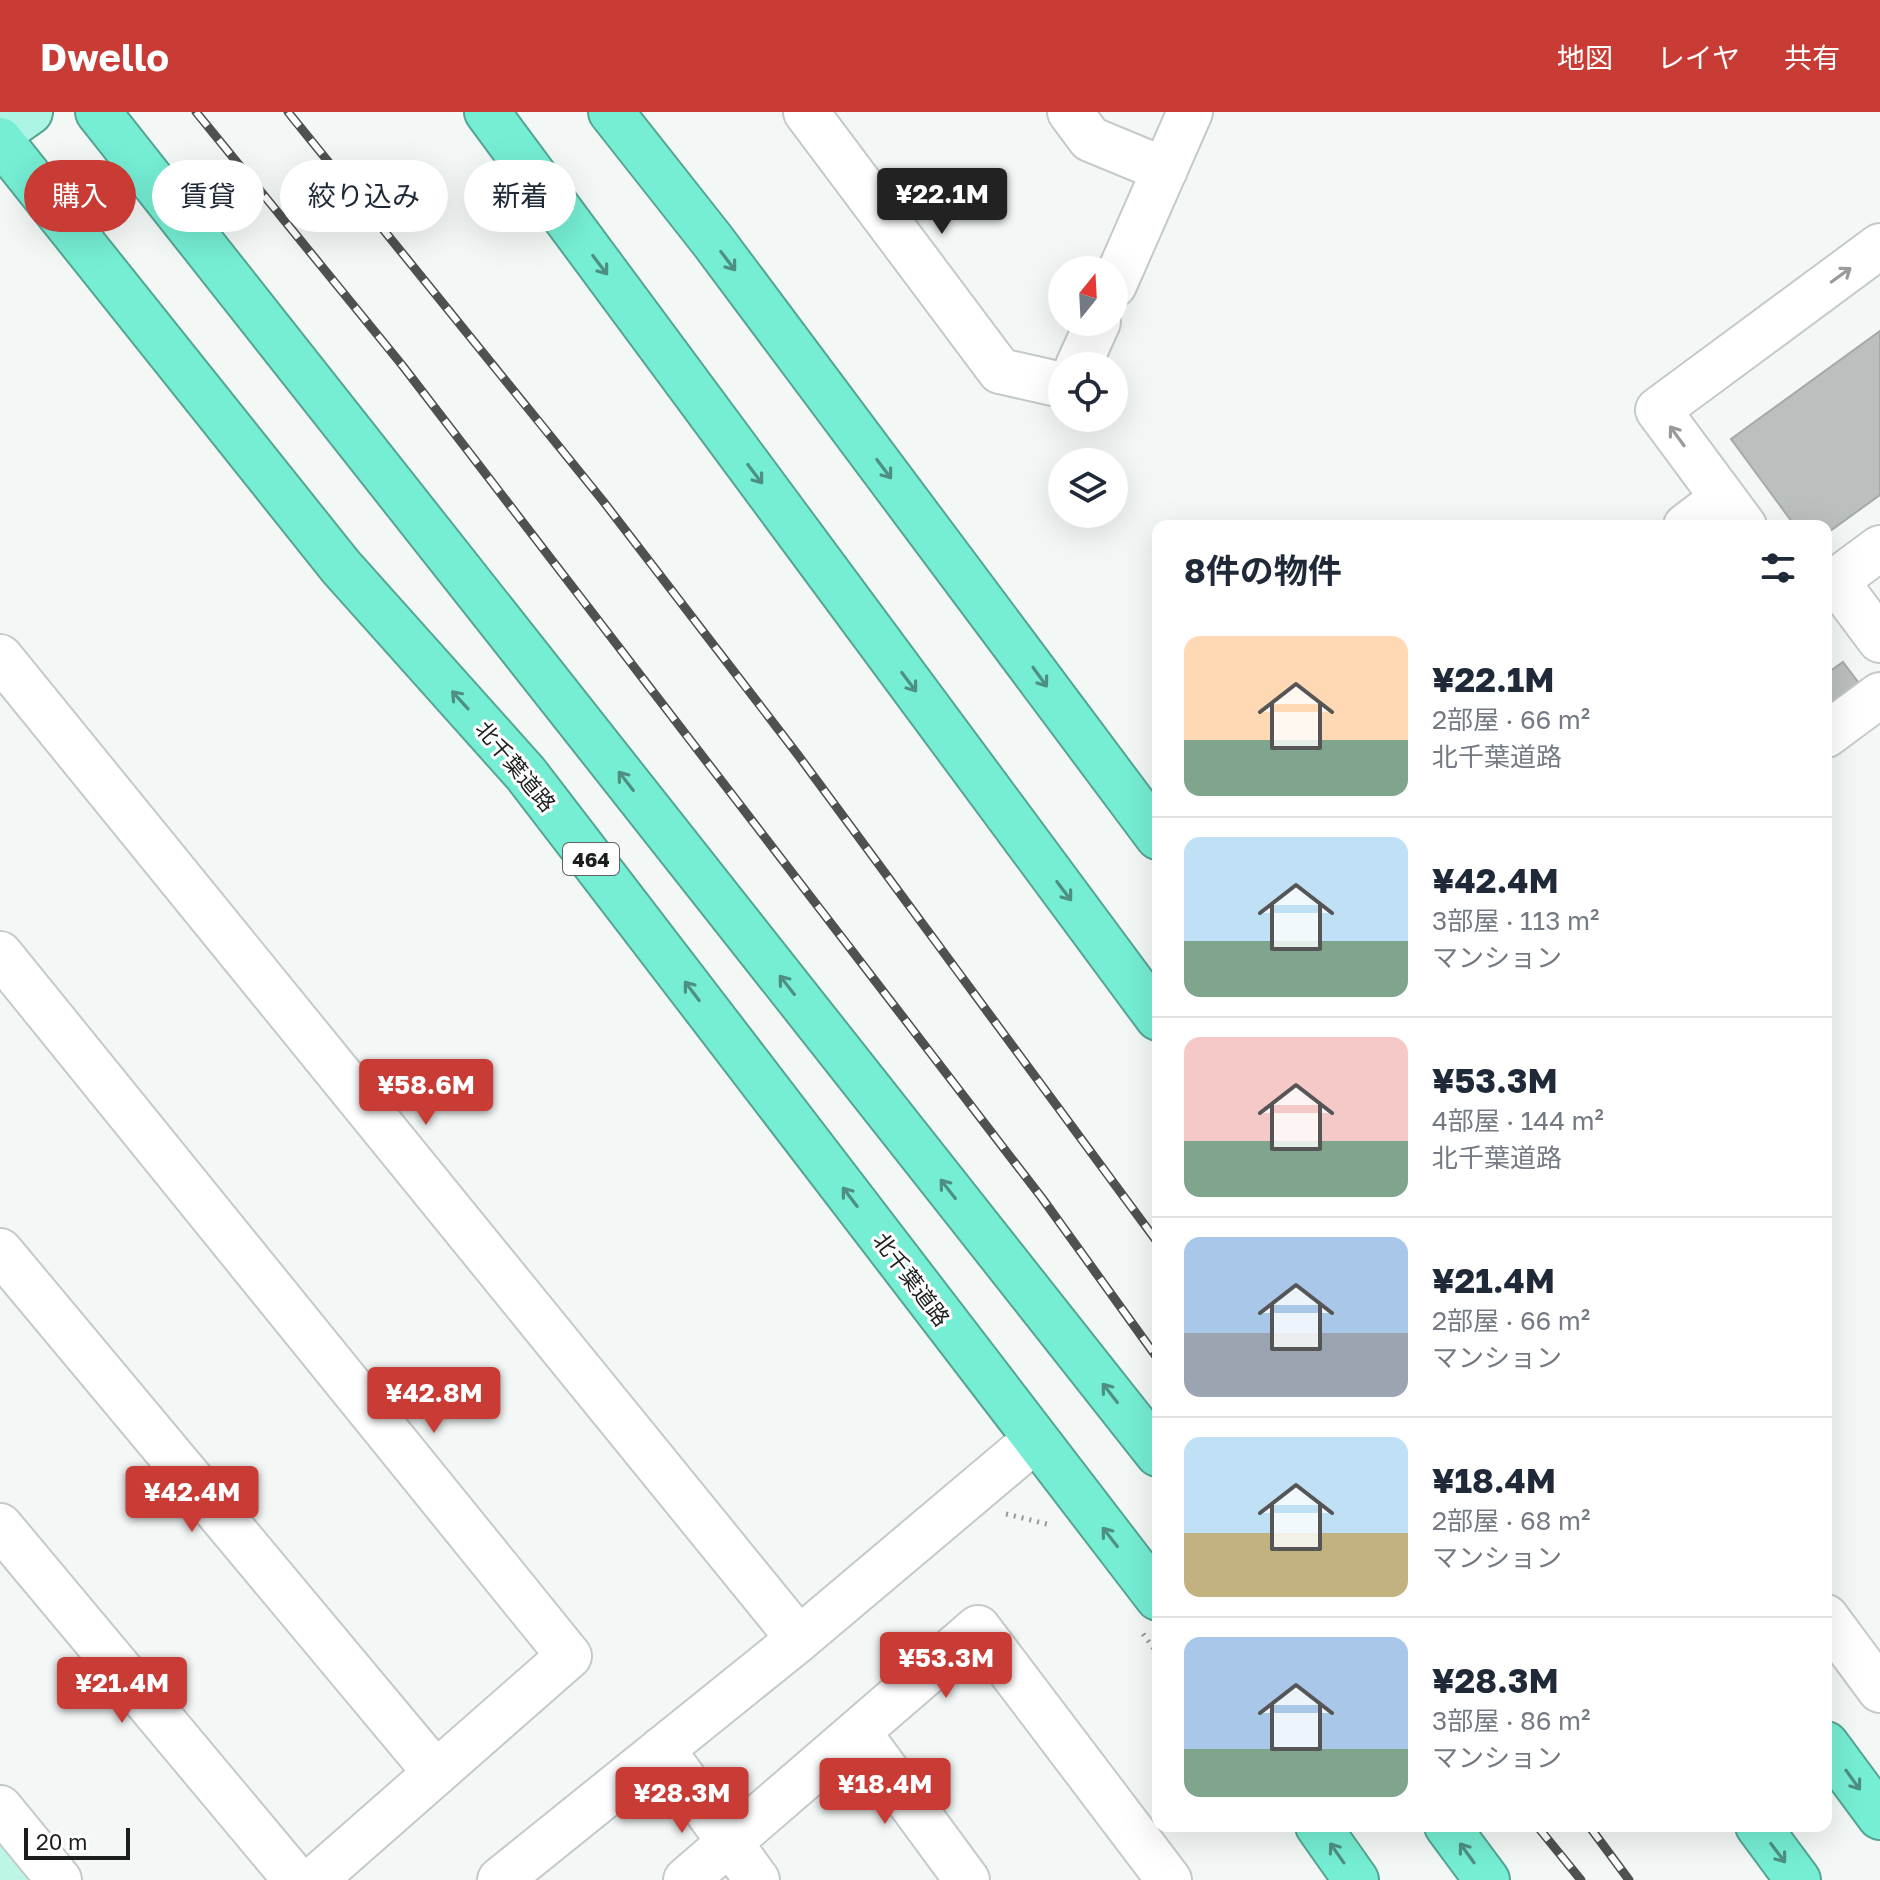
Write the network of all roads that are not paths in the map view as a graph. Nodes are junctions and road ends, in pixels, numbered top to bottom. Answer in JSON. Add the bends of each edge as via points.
{"nodes":[{"id":1,"x":98,"y":112,"type":"edge"},
{"id":2,"x":487,"y":112,"type":"edge"},
{"id":3,"x":611,"y":112,"type":"edge"},
{"id":4,"x":806,"y":112,"type":"edge"},
{"id":5,"x":1070,"y":112,"type":"edge"},
{"id":6,"x":1190,"y":112,"type":"edge"},
{"id":7,"x":12,"y":127,"type":"edge"},
{"id":8,"x":1165,"y":170,"type":"junction"},
{"id":9,"x":1880,"y":246,"type":"edge"},
{"id":10,"x":1127,"y":256,"type":"edge"},
{"id":11,"x":1048,"y":382,"type":"edge"},
{"id":12,"x":1734,"y":512,"type":"edge"},
{"id":13,"x":1707,"y":520,"type":"edge"},
{"id":14,"x":1880,"y":548,"type":"edge"},
{"id":15,"x":1832,"y":583,"type":"edge"},
{"id":16,"x":1832,"y":585,"type":"edge"},
{"id":17,"x":1879,"y":637,"type":"edge"},
{"id":18,"x":0,"y":657,"type":"edge"},
{"id":19,"x":1880,"y":695,"type":"edge"},
{"id":20,"x":1832,"y":731,"type":"edge"},
{"id":21,"x":1152,"y":829,"type":"edge"},
{"id":22,"x":0,"y":954,"type":"edge"},
{"id":23,"x":1152,"y":1010,"type":"edge"},
{"id":24,"x":0,"y":1251,"type":"edge"},
{"id":25,"x":1035,"y":1440,"type":"junction"},
{"id":26,"x":1152,"y":1446,"type":"edge"},
{"id":27,"x":0,"y":1526,"type":"edge"},
{"id":28,"x":1148,"y":1614,"type":"edge"},
{"id":29,"x":1832,"y":1625,"type":"edge"},
{"id":30,"x":799,"y":1639,"type":"junction"},
{"id":31,"x":1880,"y":1690,"type":"edge"},
{"id":32,"x":858,"y":1732,"type":"junction"},
{"id":33,"x":662,"y":1749,"type":"junction"},
{"id":34,"x":1832,"y":1752,"type":"edge"},
{"id":35,"x":436,"y":1773,"type":"junction"},
{"id":36,"x":0,"y":1808,"type":"edge"},
{"id":37,"x":1880,"y":1817,"type":"edge"},
{"id":38,"x":1322,"y":1832,"type":"edge"},
{"id":39,"x":1451,"y":1832,"type":"edge"},
{"id":40,"x":1762,"y":1832,"type":"edge"},
{"id":41,"x":731,"y":1844,"type":"junction"},
{"id":42,"x":59,"y":1880,"type":"edge"},
{"id":43,"x":296,"y":1880,"type":"edge"},
{"id":44,"x":314,"y":1880,"type":"edge"},
{"id":45,"x":500,"y":1880,"type":"edge"},
{"id":46,"x":686,"y":1880,"type":"edge"},
{"id":47,"x":757,"y":1880,"type":"edge"},
{"id":48,"x":967,"y":1880,"type":"edge"},
{"id":49,"x":1169,"y":1880,"type":"edge"},
{"id":50,"x":1356,"y":1880,"type":"edge"},
{"id":51,"x":1487,"y":1880,"type":"edge"},
{"id":52,"x":1798,"y":1880,"type":"edge"}],
"edges":[{"from":26,"to":1,"type":"highway","one_way":true},
{"from":2,"to":23,"type":"highway","one_way":true},
{"from":3,"to":21,"type":"highway","one_way":true},
{"from":4,"to":11,"type":"street","via":[[1000,371]]},
{"from":5,"to":8,"type":"street","via":[[1090,139]]},
{"from":6,"to":8,"type":"street"},
{"from":25,"to":7,"type":"highway","name":"北千葉道路","number":"464","one_way":true,"via":[[526,774],[341,567]]},
{"from":8,"to":10,"type":"street"},
{"from":12,"to":9,"type":"street","one_way":true,"via":[[1658,410]]},
{"from":12,"to":13,"type":"street"},
{"from":14,"to":15,"type":"street"},
{"from":16,"to":17,"type":"street"},
{"from":18,"to":30,"type":"street"},
{"from":19,"to":20,"type":"street"},
{"from":22,"to":35,"type":"street","via":[[569,1656]]},
{"from":24,"to":35,"type":"street"},
{"from":28,"to":25,"type":"highway","name":"北千葉道路","number":"464","one_way":true},
{"from":25,"to":30,"type":"street"},
{"from":27,"to":43,"type":"street"},
{"from":29,"to":31,"type":"street"},
{"from":30,"to":33,"type":"street"},
{"from":32,"to":41,"type":"street"},
{"from":32,"to":48,"type":"street"},
{"from":32,"to":49,"type":"street","via":[[978,1628]]},
{"from":33,"to":41,"type":"street"},
{"from":33,"to":45,"type":"street"},
{"from":34,"to":37,"type":"highway","one_way":true},
{"from":35,"to":44,"type":"street"},
{"from":36,"to":42,"type":"street"},
{"from":50,"to":38,"type":"highway","one_way":true},
{"from":51,"to":39,"type":"highway","one_way":true},
{"from":40,"to":52,"type":"highway","one_way":true},
{"from":41,"to":46,"type":"street"},
{"from":41,"to":47,"type":"street"}]}
